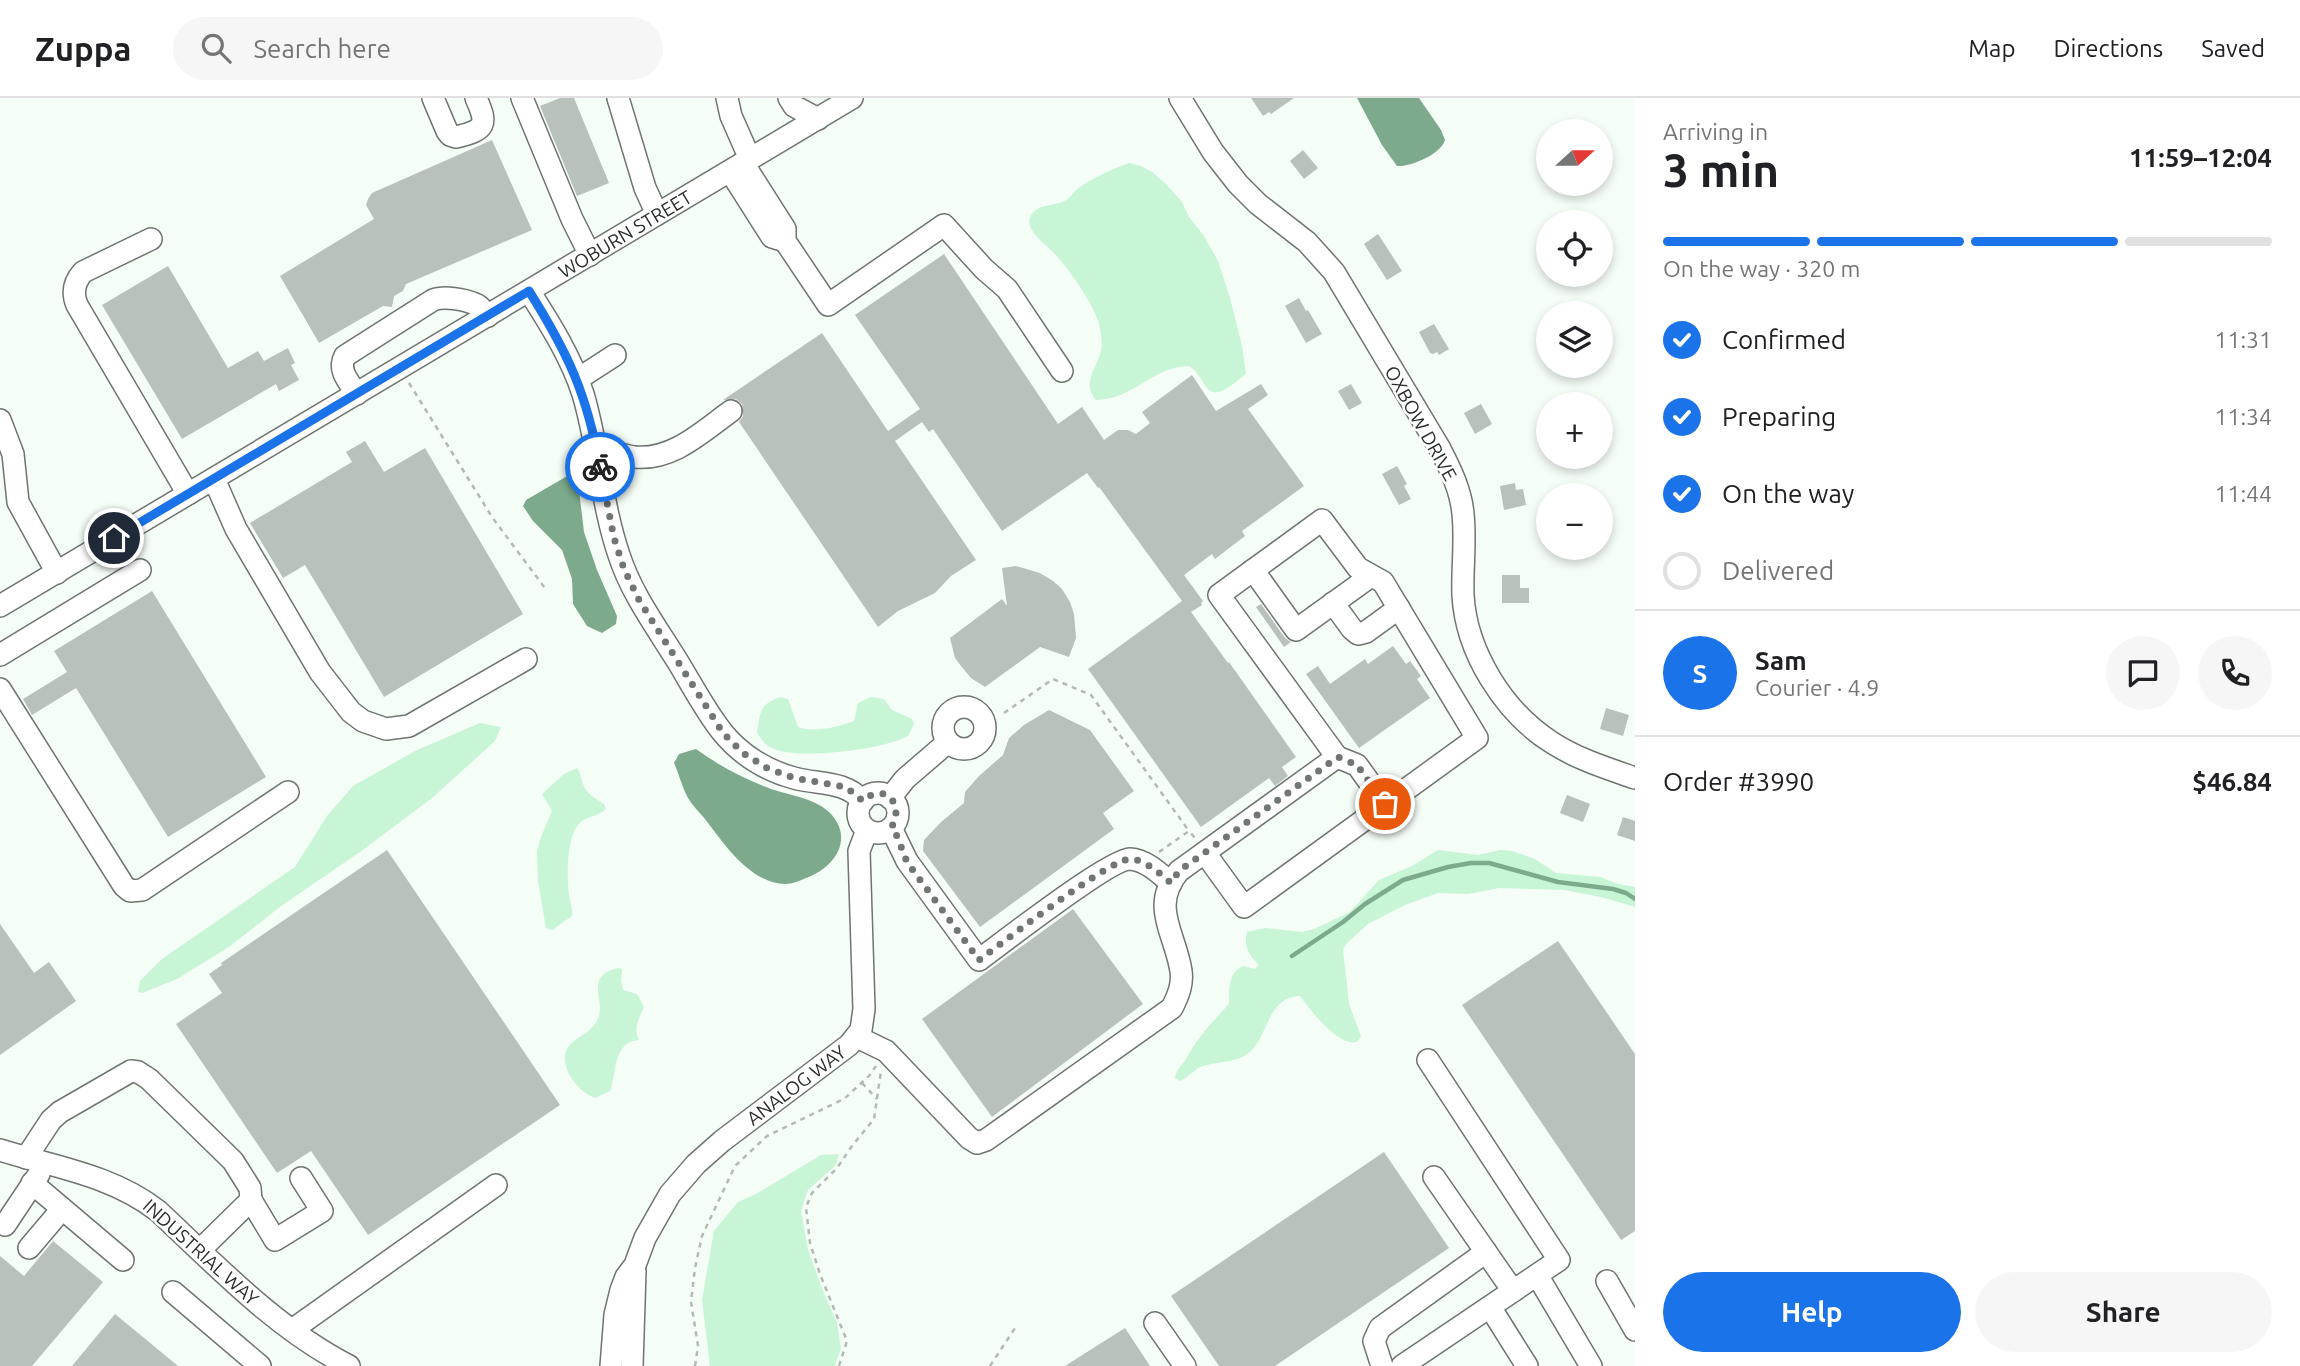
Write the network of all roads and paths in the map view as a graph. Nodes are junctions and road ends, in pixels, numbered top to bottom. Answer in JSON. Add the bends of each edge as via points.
{"nodes":[{"id":1,"x":433,"y":98,"type":"edge"},
{"id":2,"x":476,"y":98,"type":"edge"},
{"id":3,"x":522,"y":98,"type":"edge"},
{"id":4,"x":618,"y":98,"type":"edge"},
{"id":5,"x":727,"y":98,"type":"edge"},
{"id":6,"x":789,"y":98,"type":"edge"},
{"id":7,"x":851,"y":98,"type":"edge"},
{"id":8,"x":1180,"y":98,"type":"edge"},
{"id":9,"x":818,"y":119,"type":"junction"},
{"id":10,"x":741,"y":164,"type":"junction"},
{"id":11,"x":657,"y":214,"type":"junction"},
{"id":12,"x":151,"y":239,"type":"dead end"},
{"id":13,"x":590,"y":255,"type":"junction"},
{"id":14,"x":529,"y":291,"type":"junction"},
{"id":15,"x":488,"y":316,"type":"junction"},
{"id":16,"x":615,"y":355,"type":"dead end"},
{"id":17,"x":400,"y":368,"type":"junction"},
{"id":18,"x":1062,"y":371,"type":"dead end"},
{"id":19,"x":578,"y":379,"type":"junction"},
{"id":20,"x":356,"y":394,"type":"junction"},
{"id":21,"x":731,"y":411,"type":"dead end"},
{"id":22,"x":0,"y":420,"type":"edge"},
{"id":23,"x":596,"y":446,"type":"junction"},
{"id":24,"x":214,"y":479,"type":"junction"},
{"id":25,"x":188,"y":494,"type":"junction"},
{"id":26,"x":140,"y":570,"type":"dead end"},
{"id":27,"x":1252,"y":570,"type":"junction"},
{"id":28,"x":57,"y":573,"type":"junction"},
{"id":29,"x":1371,"y":576,"type":"junction"},
{"id":30,"x":547,"y":591,"type":"dead end"},
{"id":31,"x":1333,"y":603,"type":"junction"},
{"id":32,"x":0,"y":606,"type":"edge"},
{"id":33,"x":1399,"y":608,"type":"junction"},
{"id":34,"x":0,"y":656,"type":"edge"},
{"id":35,"x":526,"y":659,"type":"dead end"},
{"id":36,"x":0,"y":689,"type":"edge"},
{"id":37,"x":1004,"y":713,"type":"dead end"},
{"id":38,"x":948,"y":742,"type":"dead end"},
{"id":39,"x":1338,"y":757,"type":"junction"},
{"id":40,"x":1635,"y":778,"type":"edge"},
{"id":41,"x":288,"y":792,"type":"dead end"},
{"id":42,"x":890,"y":798,"type":"junction"},
{"id":43,"x":863,"y":801,"type":"junction"},
{"id":44,"x":1385,"y":804,"type":"junction"},
{"id":45,"x":891,"y":828,"type":"junction"},
{"id":46,"x":867,"y":830,"type":"junction"},
{"id":47,"x":1189,"y":831,"type":"junction"},
{"id":48,"x":1205,"y":853,"type":"junction"},
{"id":49,"x":1148,"y":865,"type":"junction"},
{"id":50,"x":1171,"y":883,"type":"junction"},
{"id":51,"x":858,"y":1037,"type":"junction"},
{"id":52,"x":1427,"y":1060,"type":"dead end"},
{"id":53,"x":878,"y":1063,"type":"dead end"},
{"id":54,"x":883,"y":1067,"type":"dead end"},
{"id":55,"x":862,"y":1083,"type":"junction"},
{"id":56,"x":878,"y":1100,"type":"junction"},
{"id":57,"x":0,"y":1150,"type":"edge"},
{"id":58,"x":36,"y":1161,"type":"junction"},
{"id":59,"x":1434,"y":1177,"type":"dead end"},
{"id":60,"x":301,"y":1178,"type":"dead end"},
{"id":61,"x":33,"y":1183,"type":"junction"},
{"id":62,"x":496,"y":1185,"type":"dead end"},
{"id":63,"x":251,"y":1200,"type":"junction"},
{"id":64,"x":62,"y":1209,"type":"junction"},
{"id":65,"x":5,"y":1225,"type":"dead end"},
{"id":66,"x":29,"y":1248,"type":"dead end"},
{"id":67,"x":200,"y":1250,"type":"junction"},
{"id":68,"x":1486,"y":1252,"type":"junction"},
{"id":69,"x":123,"y":1260,"type":"dead end"},
{"id":70,"x":635,"y":1265,"type":"junction"},
{"id":71,"x":1537,"y":1275,"type":"junction"},
{"id":72,"x":1607,"y":1281,"type":"dead end"},
{"id":73,"x":1513,"y":1291,"type":"junction"},
{"id":74,"x":173,"y":1292,"type":"dead end"},
{"id":75,"x":1490,"y":1307,"type":"junction"},
{"id":76,"x":1155,"y":1322,"type":"dead end"},
{"id":77,"x":1017,"y":1325,"type":"dead end"},
{"id":78,"x":1635,"y":1330,"type":"edge"},
{"id":79,"x":292,"y":1331,"type":"junction"},
{"id":80,"x":1520,"y":1363,"type":"edge"},
{"id":81,"x":1409,"y":1364,"type":"edge"},
{"id":82,"x":343,"y":1365,"type":"edge"},
{"id":83,"x":260,"y":1366,"type":"edge"},
{"id":84,"x":611,"y":1366,"type":"edge"},
{"id":85,"x":632,"y":1366,"type":"edge"},
{"id":86,"x":697,"y":1366,"type":"edge"},
{"id":87,"x":839,"y":1366,"type":"edge"},
{"id":88,"x":990,"y":1366,"type":"edge"},
{"id":89,"x":1185,"y":1366,"type":"edge"},
{"id":90,"x":1382,"y":1366,"type":"edge"},
{"id":91,"x":1591,"y":1366,"type":"edge"}],
"edges":[{"from":1,"to":2,"type":"street","via":[[447,131],[456,137],[484,124]]},
{"from":3,"to":13,"type":"street"},
{"from":4,"to":11,"type":"street"},
{"from":5,"to":10,"type":"street"},
{"from":6,"to":9,"type":"street","via":[[794,106]]},
{"from":7,"to":9,"type":"street","name":"WOBURN STREET"},
{"from":8,"to":40,"type":"street","name":"OXBOW DRIVE","via":[[1238,184],[1307,242],[1334,272],[1440,449],[1462,503],[1468,627],[1496,686],[1522,720],[1551,742]]},
{"from":9,"to":10,"type":"street","name":"WOBURN STREET"},
{"from":10,"to":11,"type":"street","name":"WOBURN STREET"},
{"from":10,"to":18,"type":"street","via":[[772,237],[785,241],[828,305],[944,225],[1007,289]]},
{"from":11,"to":13,"type":"street","name":"WOBURN STREET"},
{"from":12,"to":25,"type":"street","via":[[83,272],[74,293]]},
{"from":13,"to":14,"type":"street","name":"WOBURN STREET"},
{"from":14,"to":15,"type":"street","name":"WOBURN STREET"},
{"from":14,"to":19,"type":"street"},
{"from":15,"to":17,"type":"street","name":"WOBURN STREET"},
{"from":15,"to":20,"type":"street","via":[[472,303],[433,300],[345,356],[342,369]]},
{"from":16,"to":19,"type":"street"},
{"from":17,"to":20,"type":"street","name":"WOBURN STREET"},
{"from":17,"to":30,"type":"path","via":[[492,517]]},
{"from":19,"to":23,"type":"street"},
{"from":20,"to":24,"type":"street","name":"WOBURN STREET"},
{"from":21,"to":23,"type":"street","via":[[684,445],[661,455],[634,457]]},
{"from":22,"to":28,"type":"street","via":[[13,454],[18,502]]},
{"from":23,"to":43,"type":"street","via":[[624,569],[723,733],[767,768],[846,787]]},
{"from":24,"to":25,"type":"street","name":"WOBURN STREET"},
{"from":24,"to":35,"type":"street","via":[[236,529],[320,672],[363,721],[386,729],[409,726]]},
{"from":25,"to":28,"type":"street","name":"WOBURN STREET"},
{"from":26,"to":34,"type":"street"},
{"from":27,"to":29,"type":"street","via":[[1322,520],[1358,568]]},
{"from":27,"to":31,"type":"street","via":[[1296,630]]},
{"from":27,"to":39,"type":"street","via":[[1219,595]]},
{"from":28,"to":32,"type":"street","name":"WOBURN STREET"},
{"from":29,"to":31,"type":"street"},
{"from":29,"to":33,"type":"street","via":[[1382,582]]},
{"from":31,"to":33,"type":"street","via":[[1360,634]]},
{"from":33,"to":44,"type":"street","via":[[1477,738]]},
{"from":36,"to":41,"type":"street","via":[[130,891],[142,890]]},
{"from":37,"to":47,"type":"path","via":[[1053,679],[1091,695]]},
{"from":38,"to":42,"type":"street"},
{"from":39,"to":44,"type":"street","via":[[1357,765]]},
{"from":39,"to":48,"type":"street"},
{"from":42,"to":43,"type":"street","via":[[877,793]]},
{"from":42,"to":45,"type":"street","via":[[897,814]]},
{"from":43,"to":46,"type":"street","name":"ANALOG WAY","via":[[859,817]]},
{"from":44,"to":48,"type":"street","via":[[1244,907]]},
{"from":45,"to":46,"type":"street","via":[[878,833]]},
{"from":45,"to":49,"type":"street","via":[[907,862],[983,966],[1095,876],[1127,859]]},
{"from":46,"to":51,"type":"street","name":"ANALOG WAY","via":[[859,851],[865,995]]},
{"from":47,"to":48,"type":"path"},
{"from":47,"to":49,"type":"path"},
{"from":48,"to":50,"type":"street","via":[[1179,871]]},
{"from":49,"to":50,"type":"street"},
{"from":50,"to":51,"type":"street","via":[[1165,917],[1181,972],[1172,1008],[1133,1023],[1006,1116],[982,1142],[972,1141],[886,1051]]},
{"from":51,"to":70,"type":"street","name":"ANALOG WAY","via":[[696,1164],[660,1210]]},
{"from":52,"to":71,"type":"street","via":[[1559,1260]]},
{"from":53,"to":55,"type":"path"},
{"from":54,"to":56,"type":"path"},
{"from":55,"to":56,"type":"path"},
{"from":55,"to":86,"type":"path","via":[[844,1100],[766,1136],[735,1166],[702,1236],[695,1268],[691,1302]]},
{"from":56,"to":87,"type":"path","via":[[874,1119],[806,1207],[810,1243],[848,1340]]},
{"from":57,"to":58,"type":"street","name":"INDUSTRIAL WAY"},
{"from":58,"to":61,"type":"street"},
{"from":58,"to":63,"type":"street","via":[[51,1120],[60,1112],[131,1071],[138,1072],[233,1161],[250,1188]]},
{"from":58,"to":67,"type":"street","name":"INDUSTRIAL WAY","via":[[128,1191],[158,1211]]},
{"from":59,"to":68,"type":"street"},
{"from":60,"to":63,"type":"street","via":[[321,1211],[275,1240]]},
{"from":61,"to":64,"type":"street"},
{"from":61,"to":65,"type":"street"},
{"from":62,"to":79,"type":"street"},
{"from":63,"to":67,"type":"street"},
{"from":64,"to":66,"type":"street"},
{"from":64,"to":69,"type":"street"},
{"from":67,"to":79,"type":"street","name":"INDUSTRIAL WAY"},
{"from":68,"to":73,"type":"street"},
{"from":68,"to":90,"type":"street","via":[[1380,1328],[1374,1341]]},
{"from":70,"to":84,"type":"street","name":"ANALOG WAY","via":[[626,1277],[615,1315]]},
{"from":70,"to":85,"type":"street","name":"ANALOG WAY"},
{"from":71,"to":73,"type":"street"},
{"from":71,"to":91,"type":"street"},
{"from":72,"to":78,"type":"street"},
{"from":73,"to":75,"type":"street"},
{"from":74,"to":83,"type":"street"},
{"from":75,"to":80,"type":"street"},
{"from":75,"to":81,"type":"street"},
{"from":76,"to":89,"type":"street"},
{"from":77,"to":88,"type":"path"},
{"from":79,"to":82,"type":"street","name":"INDUSTRIAL WAY"}]}
